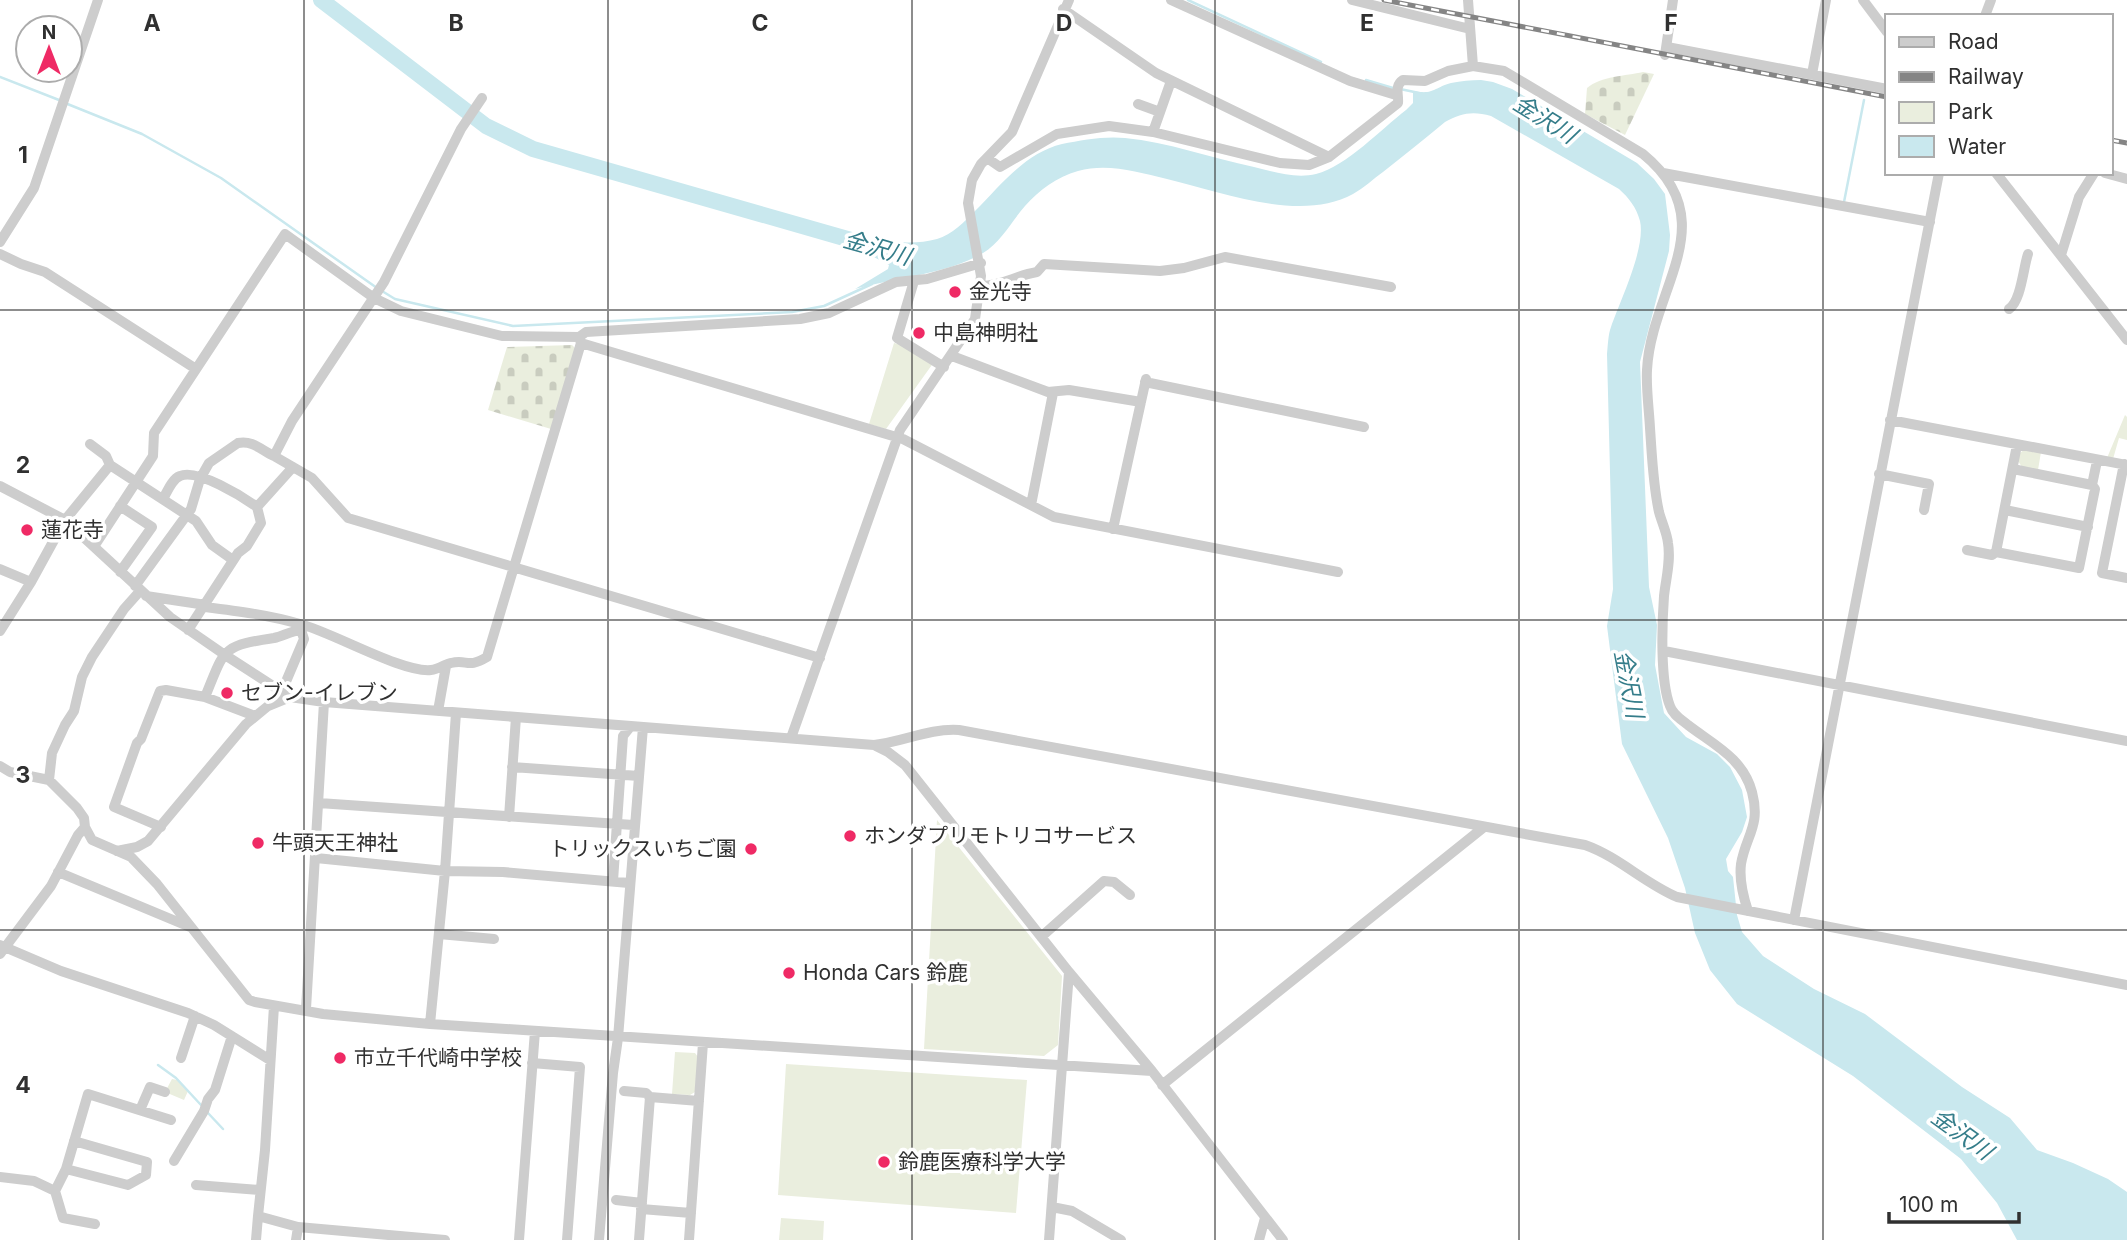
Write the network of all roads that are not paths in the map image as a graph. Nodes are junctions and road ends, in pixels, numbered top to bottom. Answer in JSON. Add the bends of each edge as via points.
{"nodes":[{"id":1,"x":98,"y":0,"type":"edge"},
{"id":2,"x":1171,"y":0,"type":"edge"},
{"id":3,"x":1352,"y":0,"type":"edge"},
{"id":4,"x":1468,"y":0,"type":"edge"},
{"id":5,"x":1673,"y":0,"type":"edge"},
{"id":6,"x":1826,"y":0,"type":"edge"},
{"id":7,"x":1863,"y":0,"type":"edge"},
{"id":8,"x":1066,"y":5,"type":"edge"},
{"id":9,"x":1470,"y":29,"type":"junction"},
{"id":10,"x":1885,"y":29,"type":"edge"},
{"id":11,"x":1473,"y":66,"type":"junction"},
{"id":12,"x":1812,"y":75,"type":"junction"},
{"id":13,"x":1171,"y":81,"type":"junction"},
{"id":14,"x":1885,"y":89,"type":"edge"},
{"id":15,"x":1397,"y":91,"type":"junction"},
{"id":16,"x":482,"y":99,"type":"dead end"},
{"id":17,"x":1138,"y":104,"type":"dead end"},
{"id":18,"x":1160,"y":112,"type":"junction"},
{"id":19,"x":1153,"y":132,"type":"junction"},
{"id":20,"x":1329,"y":157,"type":"junction"},
{"id":21,"x":987,"y":158,"type":"junction"},
{"id":22,"x":1663,"y":173,"type":"junction"},
{"id":23,"x":1939,"y":175,"type":"edge"},
{"id":24,"x":1998,"y":175,"type":"edge"},
{"id":25,"x":2093,"y":175,"type":"edge"},
{"id":26,"x":1930,"y":222,"type":"junction"},
{"id":27,"x":0,"y":242,"type":"edge"},
{"id":28,"x":0,"y":254,"type":"edge"},
{"id":29,"x":2028,"y":254,"type":"dead end"},
{"id":30,"x":2061,"y":255,"type":"junction"},
{"id":31,"x":981,"y":263,"type":"junction"},
{"id":32,"x":914,"y":281,"type":"junction"},
{"id":33,"x":981,"y":286,"type":"junction"},
{"id":34,"x":1391,"y":287,"type":"dead end"},
{"id":35,"x":374,"y":298,"type":"junction"},
{"id":36,"x":2008,"y":309,"type":"dead end"},
{"id":37,"x":580,"y":340,"type":"junction"},
{"id":38,"x":2127,"y":340,"type":"edge"},
{"id":39,"x":952,"y":356,"type":"junction"},
{"id":40,"x":944,"y":367,"type":"junction"},
{"id":41,"x":196,"y":369,"type":"junction"},
{"id":42,"x":1053,"y":393,"type":"junction"},
{"id":43,"x":1141,"y":402,"type":"junction"},
{"id":44,"x":1890,"y":420,"type":"junction"},
{"id":45,"x":1364,"y":427,"type":"dead end"},
{"id":46,"x":897,"y":438,"type":"junction"},
{"id":47,"x":90,"y":444,"type":"dead end"},
{"id":48,"x":2017,"y":445,"type":"junction"},
{"id":49,"x":274,"y":456,"type":"junction"},
{"id":50,"x":2097,"y":460,"type":"junction"},
{"id":51,"x":2125,"y":464,"type":"edge"},
{"id":52,"x":110,"y":465,"type":"junction"},
{"id":53,"x":293,"y":467,"type":"junction"},
{"id":54,"x":2013,"y":469,"type":"junction"},
{"id":55,"x":1879,"y":474,"type":"junction"},
{"id":56,"x":200,"y":479,"type":"junction"},
{"id":57,"x":136,"y":482,"type":"junction"},
{"id":58,"x":2092,"y":485,"type":"junction"},
{"id":59,"x":0,"y":486,"type":"edge"},
{"id":60,"x":163,"y":499,"type":"junction"},
{"id":61,"x":120,"y":506,"type":"junction"},
{"id":62,"x":1031,"y":506,"type":"junction"},
{"id":63,"x":257,"y":507,"type":"junction"},
{"id":64,"x":1924,"y":510,"type":"dead end"},
{"id":65,"x":2005,"y":510,"type":"junction"},
{"id":66,"x":2115,"y":511,"type":"junction"},
{"id":67,"x":2127,"y":513,"type":"edge"},
{"id":68,"x":187,"y":515,"type":"junction"},
{"id":69,"x":65,"y":520,"type":"junction"},
{"id":70,"x":2088,"y":527,"type":"junction"},
{"id":71,"x":1113,"y":530,"type":"junction"},
{"id":72,"x":95,"y":545,"type":"junction"},
{"id":73,"x":1967,"y":550,"type":"dead end"},
{"id":74,"x":1996,"y":552,"type":"junction"},
{"id":75,"x":233,"y":560,"type":"junction"},
{"id":76,"x":514,"y":568,"type":"junction"},
{"id":77,"x":0,"y":569,"type":"edge"},
{"id":78,"x":120,"y":572,"type":"junction"},
{"id":79,"x":1338,"y":572,"type":"dead end"},
{"id":80,"x":2127,"y":578,"type":"edge"},
{"id":81,"x":31,"y":582,"type":"junction"},
{"id":82,"x":141,"y":591,"type":"junction"},
{"id":83,"x":205,"y":606,"type":"junction"},
{"id":84,"x":302,"y":627,"type":"junction"},
{"id":85,"x":188,"y":630,"type":"junction"},
{"id":86,"x":0,"y":631,"type":"edge"},
{"id":87,"x":1664,"y":650,"type":"junction"},
{"id":88,"x":223,"y":653,"type":"junction"},
{"id":89,"x":820,"y":658,"type":"junction"},
{"id":90,"x":446,"y":666,"type":"junction"},
{"id":91,"x":1838,"y":686,"type":"junction"},
{"id":92,"x":286,"y":694,"type":"junction"},
{"id":93,"x":205,"y":697,"type":"junction"},
{"id":94,"x":324,"y":702,"type":"junction"},
{"id":95,"x":438,"y":711,"type":"junction"},
{"id":96,"x":456,"y":713,"type":"junction"},
{"id":97,"x":255,"y":716,"type":"junction"},
{"id":98,"x":516,"y":717,"type":"junction"},
{"id":99,"x":637,"y":726,"type":"junction"},
{"id":100,"x":791,"y":738,"type":"junction"},
{"id":101,"x":2127,"y":741,"type":"edge"},
{"id":102,"x":874,"y":745,"type":"junction"},
{"id":103,"x":0,"y":766,"type":"edge"},
{"id":104,"x":512,"y":767,"type":"junction"},
{"id":105,"x":620,"y":775,"type":"junction"},
{"id":106,"x":639,"y":776,"type":"junction"},
{"id":107,"x":49,"y":780,"type":"junction"},
{"id":108,"x":319,"y":803,"type":"junction"},
{"id":109,"x":449,"y":813,"type":"junction"},
{"id":110,"x":509,"y":817,"type":"junction"},
{"id":111,"x":617,"y":824,"type":"junction"},
{"id":112,"x":634,"y":825,"type":"junction"},
{"id":113,"x":85,"y":827,"type":"junction"},
{"id":114,"x":161,"y":827,"type":"junction"},
{"id":115,"x":1485,"y":827,"type":"junction"},
{"id":116,"x":115,"y":851,"type":"junction"},
{"id":117,"x":316,"y":858,"type":"junction"},
{"id":118,"x":445,"y":871,"type":"junction"},
{"id":119,"x":58,"y":872,"type":"junction"},
{"id":120,"x":613,"y":881,"type":"junction"},
{"id":121,"x":629,"y":883,"type":"junction"},
{"id":122,"x":1130,"y":895,"type":"dead end"},
{"id":123,"x":1746,"y":910,"type":"junction"},
{"id":124,"x":1794,"y":920,"type":"junction"},
{"id":125,"x":193,"y":928,"type":"junction"},
{"id":126,"x":439,"y":934,"type":"junction"},
{"id":127,"x":1041,"y":937,"type":"junction"},
{"id":128,"x":494,"y":939,"type":"dead end"},
{"id":129,"x":2,"y":949,"type":"edge"},
{"id":130,"x":1069,"y":972,"type":"junction"},
{"id":131,"x":2127,"y":985,"type":"edge"},
{"id":132,"x":274,"y":1006,"type":"junction"},
{"id":133,"x":306,"y":1009,"type":"junction"},
{"id":134,"x":195,"y":1016,"type":"junction"},
{"id":135,"x":430,"y":1024,"type":"junction"},
{"id":136,"x":535,"y":1031,"type":"junction"},
{"id":137,"x":232,"y":1036,"type":"junction"},
{"id":138,"x":618,"y":1038,"type":"junction"},
{"id":139,"x":703,"y":1043,"type":"junction"},
{"id":140,"x":181,"y":1058,"type":"dead end"},
{"id":141,"x":270,"y":1060,"type":"junction"},
{"id":142,"x":532,"y":1063,"type":"junction"},
{"id":143,"x":1062,"y":1065,"type":"junction"},
{"id":144,"x":1152,"y":1071,"type":"junction"},
{"id":145,"x":1162,"y":1085,"type":"junction"},
{"id":146,"x":624,"y":1091,"type":"dead end"},
{"id":147,"x":165,"y":1092,"type":"dead end"},
{"id":148,"x":650,"y":1097,"type":"junction"},
{"id":149,"x":699,"y":1101,"type":"junction"},
{"id":150,"x":140,"y":1110,"type":"junction"},
{"id":151,"x":171,"y":1120,"type":"dead end"},
{"id":152,"x":74,"y":1141,"type":"junction"},
{"id":153,"x":174,"y":1161,"type":"dead end"},
{"id":154,"x":66,"y":1169,"type":"junction"},
{"id":155,"x":0,"y":1177,"type":"edge"},
{"id":156,"x":196,"y":1185,"type":"dead end"},
{"id":157,"x":261,"y":1190,"type":"junction"},
{"id":158,"x":55,"y":1191,"type":"junction"},
{"id":159,"x":616,"y":1200,"type":"dead end"},
{"id":160,"x":642,"y":1206,"type":"junction"},
{"id":161,"x":1052,"y":1207,"type":"junction"},
{"id":162,"x":691,"y":1213,"type":"junction"},
{"id":163,"x":258,"y":1216,"type":"junction"},
{"id":164,"x":1265,"y":1218,"type":"junction"},
{"id":165,"x":95,"y":1224,"type":"dead end"},
{"id":166,"x":298,"y":1227,"type":"junction"},
{"id":167,"x":1109,"y":1237,"type":"edge"},
{"id":168,"x":256,"y":1240,"type":"edge"},
{"id":169,"x":296,"y":1240,"type":"edge"},
{"id":170,"x":445,"y":1240,"type":"edge"},
{"id":171,"x":519,"y":1240,"type":"edge"},
{"id":172,"x":567,"y":1240,"type":"edge"},
{"id":173,"x":599,"y":1240,"type":"edge"},
{"id":174,"x":639,"y":1240,"type":"edge"},
{"id":175,"x":689,"y":1240,"type":"edge"},
{"id":176,"x":1049,"y":1240,"type":"edge"},
{"id":177,"x":1121,"y":1240,"type":"edge"},
{"id":178,"x":1259,"y":1240,"type":"edge"},
{"id":179,"x":1283,"y":1240,"type":"edge"}],
"edges":[{"from":1,"to":27,"type":"street","via":[[34,188]]},
{"from":2,"to":15,"type":"street","via":[[1350,81]]},
{"from":3,"to":9,"type":"street"},
{"from":4,"to":9,"type":"street"},
{"from":5,"to":12,"type":"street","via":[[1666,51]]},
{"from":6,"to":12,"type":"street"},
{"from":7,"to":10,"type":"street"},
{"from":8,"to":13,"type":"street"},
{"from":8,"to":21,"type":"street","via":[[1012,132]]},
{"from":9,"to":11,"type":"street"},
{"from":11,"to":15,"type":"street","via":[[1425,81],[1404,80]]},
{"from":11,"to":22,"type":"street","via":[[1504,71],[1643,154]]},
{"from":12,"to":14,"type":"street"},
{"from":13,"to":18,"type":"street"},
{"from":13,"to":20,"type":"street"},
{"from":15,"to":20,"type":"street","via":[[1398,103]]},
{"from":16,"to":35,"type":"street","via":[[463,126]]},
{"from":17,"to":18,"type":"street"},
{"from":18,"to":19,"type":"street"},
{"from":19,"to":20,"type":"street","via":[[1291,165],[1310,165]]},
{"from":19,"to":21,"type":"street","via":[[1094,127],[1057,134],[1000,167]]},
{"from":21,"to":31,"type":"street","via":[[971,180],[968,203]]},
{"from":22,"to":26,"type":"street"},
{"from":22,"to":87,"type":"street","via":[[1678,200],[1683,228],[1651,341],[1647,372],[1655,479],[1668,542]]},
{"from":23,"to":26,"type":"street"},
{"from":24,"to":30,"type":"street"},
{"from":25,"to":30,"type":"street","via":[[2079,197]]},
{"from":26,"to":44,"type":"street"},
{"from":28,"to":41,"type":"street","via":[[45,271]]},
{"from":29,"to":36,"type":"street","via":[[2019,298]]},
{"from":30,"to":38,"type":"street"},
{"from":31,"to":32,"type":"street"},
{"from":31,"to":33,"type":"street"},
{"from":32,"to":37,"type":"street","via":[[887,285],[828,313],[800,318],[586,332]]},
{"from":32,"to":40,"type":"street","via":[[897,338]]},
{"from":33,"to":34,"type":"street","via":[[1006,284],[1018,275],[1038,272],[1044,264],[1160,271],[1224,257]]},
{"from":33,"to":39,"type":"street","via":[[975,319]]},
{"from":35,"to":37,"type":"street","via":[[401,311],[488,334]]},
{"from":35,"to":41,"type":"street","via":[[285,234]]},
{"from":35,"to":49,"type":"street","via":[[292,421]]},
{"from":37,"to":46,"type":"street"},
{"from":37,"to":76,"type":"street"},
{"from":39,"to":40,"type":"street"},
{"from":39,"to":42,"type":"street"},
{"from":40,"to":46,"type":"street"},
{"from":41,"to":57,"type":"street","via":[[154,433],[153,456]]},
{"from":42,"to":43,"type":"street","via":[[1069,390]]},
{"from":42,"to":62,"type":"street"},
{"from":43,"to":45,"type":"street","via":[[1145,380]]},
{"from":43,"to":71,"type":"street"},
{"from":44,"to":48,"type":"street"},
{"from":44,"to":55,"type":"street"},
{"from":46,"to":62,"type":"street"},
{"from":46,"to":89,"type":"street"},
{"from":47,"to":52,"type":"street"},
{"from":48,"to":50,"type":"street"},
{"from":48,"to":54,"type":"street"},
{"from":49,"to":53,"type":"street"},
{"from":49,"to":56,"type":"street","via":[[252,443],[238,443],[209,463]]},
{"from":50,"to":51,"type":"street"},
{"from":50,"to":58,"type":"street"},
{"from":51,"to":66,"type":"street"},
{"from":52,"to":57,"type":"street"},
{"from":52,"to":69,"type":"street"},
{"from":53,"to":63,"type":"street"},
{"from":53,"to":76,"type":"street","via":[[312,478],[348,518]]},
{"from":54,"to":58,"type":"street"},
{"from":54,"to":65,"type":"street"},
{"from":55,"to":64,"type":"street","via":[[1929,484]]},
{"from":55,"to":91,"type":"street"},
{"from":56,"to":60,"type":"street","via":[[176,477]]},
{"from":56,"to":63,"type":"street","via":[[223,485]]},
{"from":56,"to":68,"type":"street"},
{"from":57,"to":60,"type":"street"},
{"from":57,"to":61,"type":"street"},
{"from":58,"to":70,"type":"street"},
{"from":59,"to":69,"type":"street"},
{"from":60,"to":68,"type":"street"},
{"from":61,"to":72,"type":"street"},
{"from":61,"to":78,"type":"street","via":[[152,527]]},
{"from":62,"to":71,"type":"street","via":[[1054,517]]},
{"from":63,"to":75,"type":"street","via":[[261,523]]},
{"from":65,"to":70,"type":"street"},
{"from":65,"to":74,"type":"street"},
{"from":66,"to":67,"type":"street"},
{"from":66,"to":80,"type":"street","via":[[2102,573]]},
{"from":68,"to":75,"type":"street","via":[[212,545]]},
{"from":68,"to":82,"type":"street"},
{"from":69,"to":72,"type":"street"},
{"from":69,"to":81,"type":"street"},
{"from":70,"to":74,"type":"street","via":[[2079,568]]},
{"from":71,"to":79,"type":"street"},
{"from":72,"to":78,"type":"street"},
{"from":73,"to":74,"type":"street"},
{"from":75,"to":83,"type":"street"},
{"from":76,"to":89,"type":"street"},
{"from":76,"to":90,"type":"street","via":[[487,657],[478,663]]},
{"from":77,"to":81,"type":"street"},
{"from":78,"to":82,"type":"street"},
{"from":81,"to":86,"type":"street"},
{"from":82,"to":83,"type":"street"},
{"from":82,"to":85,"type":"street"},
{"from":82,"to":107,"type":"street","via":[[124,609],[82,677],[74,711],[52,753]]},
{"from":83,"to":84,"type":"street"},
{"from":83,"to":85,"type":"street"},
{"from":84,"to":88,"type":"street"},
{"from":84,"to":90,"type":"street","via":[[409,667],[429,670]]},
{"from":84,"to":92,"type":"street","via":[[304,639]]},
{"from":85,"to":88,"type":"street"},
{"from":87,"to":91,"type":"street"},
{"from":87,"to":123,"type":"street","via":[[1663,678],[1673,713],[1735,759],[1751,790],[1755,818],[1740,876]]},
{"from":88,"to":92,"type":"street"},
{"from":88,"to":93,"type":"street"},
{"from":89,"to":100,"type":"street"},
{"from":90,"to":95,"type":"street"},
{"from":91,"to":101,"type":"street"},
{"from":91,"to":124,"type":"street"},
{"from":92,"to":94,"type":"street"},
{"from":92,"to":97,"type":"street"},
{"from":93,"to":97,"type":"street"},
{"from":93,"to":114,"type":"street","via":[[160,691],[114,807]]},
{"from":94,"to":95,"type":"street"},
{"from":94,"to":108,"type":"street"},
{"from":95,"to":96,"type":"street"},
{"from":96,"to":98,"type":"street"},
{"from":96,"to":109,"type":"street"},
{"from":97,"to":114,"type":"street"},
{"from":98,"to":99,"type":"street"},
{"from":98,"to":104,"type":"street"},
{"from":99,"to":100,"type":"street"},
{"from":99,"to":105,"type":"street","via":[[623,736]]},
{"from":99,"to":106,"type":"street"},
{"from":100,"to":102,"type":"street"},
{"from":102,"to":115,"type":"street","via":[[959,730]]},
{"from":102,"to":127,"type":"street","via":[[905,765]]},
{"from":103,"to":107,"type":"street"},
{"from":104,"to":105,"type":"street"},
{"from":104,"to":110,"type":"street"},
{"from":105,"to":106,"type":"street"},
{"from":105,"to":111,"type":"street"},
{"from":106,"to":112,"type":"street"},
{"from":107,"to":113,"type":"street","via":[[78,808]]},
{"from":108,"to":109,"type":"street"},
{"from":108,"to":117,"type":"street"},
{"from":109,"to":110,"type":"street"},
{"from":109,"to":118,"type":"street"},
{"from":110,"to":111,"type":"street"},
{"from":111,"to":112,"type":"street"},
{"from":111,"to":120,"type":"street"},
{"from":112,"to":121,"type":"street"},
{"from":113,"to":116,"type":"street","via":[[92,840]]},
{"from":113,"to":119,"type":"street"},
{"from":114,"to":116,"type":"street","via":[[137,847]]},
{"from":115,"to":123,"type":"street","via":[[1585,845],[1677,897]]},
{"from":115,"to":145,"type":"street"},
{"from":116,"to":125,"type":"street","via":[[131,858]]},
{"from":117,"to":118,"type":"street"},
{"from":117,"to":133,"type":"street"},
{"from":118,"to":120,"type":"street"},
{"from":118,"to":126,"type":"street"},
{"from":119,"to":125,"type":"street"},
{"from":119,"to":129,"type":"street"},
{"from":120,"to":121,"type":"street"},
{"from":121,"to":138,"type":"street"},
{"from":122,"to":127,"type":"street","via":[[1110,880],[1104,881]]},
{"from":123,"to":124,"type":"street"},
{"from":124,"to":131,"type":"street"},
{"from":125,"to":132,"type":"street","via":[[249,1000]]},
{"from":126,"to":128,"type":"street"},
{"from":126,"to":135,"type":"street"},
{"from":127,"to":130,"type":"street"},
{"from":129,"to":134,"type":"street"},
{"from":130,"to":143,"type":"street"},
{"from":130,"to":144,"type":"street"},
{"from":132,"to":133,"type":"street"},
{"from":132,"to":141,"type":"street"},
{"from":133,"to":135,"type":"street"},
{"from":134,"to":137,"type":"street"},
{"from":134,"to":140,"type":"street"},
{"from":135,"to":136,"type":"street"},
{"from":136,"to":138,"type":"street"},
{"from":136,"to":142,"type":"street"},
{"from":137,"to":141,"type":"street"},
{"from":137,"to":153,"type":"street","via":[[215,1090]]},
{"from":138,"to":139,"type":"street"},
{"from":138,"to":173,"type":"street"},
{"from":139,"to":143,"type":"street"},
{"from":139,"to":149,"type":"street"},
{"from":141,"to":157,"type":"street"},
{"from":142,"to":171,"type":"street"},
{"from":142,"to":172,"type":"street","via":[[580,1067]]},
{"from":143,"to":144,"type":"street"},
{"from":143,"to":161,"type":"street"},
{"from":144,"to":145,"type":"street"},
{"from":145,"to":164,"type":"street"},
{"from":146,"to":148,"type":"street"},
{"from":147,"to":150,"type":"street","via":[[150,1087]]},
{"from":148,"to":149,"type":"street"},
{"from":148,"to":160,"type":"street"},
{"from":149,"to":162,"type":"street"},
{"from":150,"to":151,"type":"street"},
{"from":150,"to":152,"type":"street","via":[[88,1094]]},
{"from":152,"to":154,"type":"street"},
{"from":152,"to":154,"type":"street","via":[[147,1162],[146,1175],[128,1185]]},
{"from":154,"to":158,"type":"street"},
{"from":155,"to":158,"type":"street","via":[[34,1181]]},
{"from":156,"to":157,"type":"street"},
{"from":157,"to":163,"type":"street"},
{"from":158,"to":165,"type":"street","via":[[63,1218]]},
{"from":159,"to":160,"type":"street"},
{"from":160,"to":162,"type":"street"},
{"from":160,"to":174,"type":"street"},
{"from":161,"to":167,"type":"street","via":[[1072,1211]]},
{"from":161,"to":176,"type":"street"},
{"from":162,"to":175,"type":"street"},
{"from":163,"to":166,"type":"street"},
{"from":163,"to":168,"type":"street"},
{"from":164,"to":178,"type":"street"},
{"from":164,"to":179,"type":"street"},
{"from":166,"to":169,"type":"street"},
{"from":166,"to":170,"type":"street"},
{"from":167,"to":177,"type":"street"}]}
